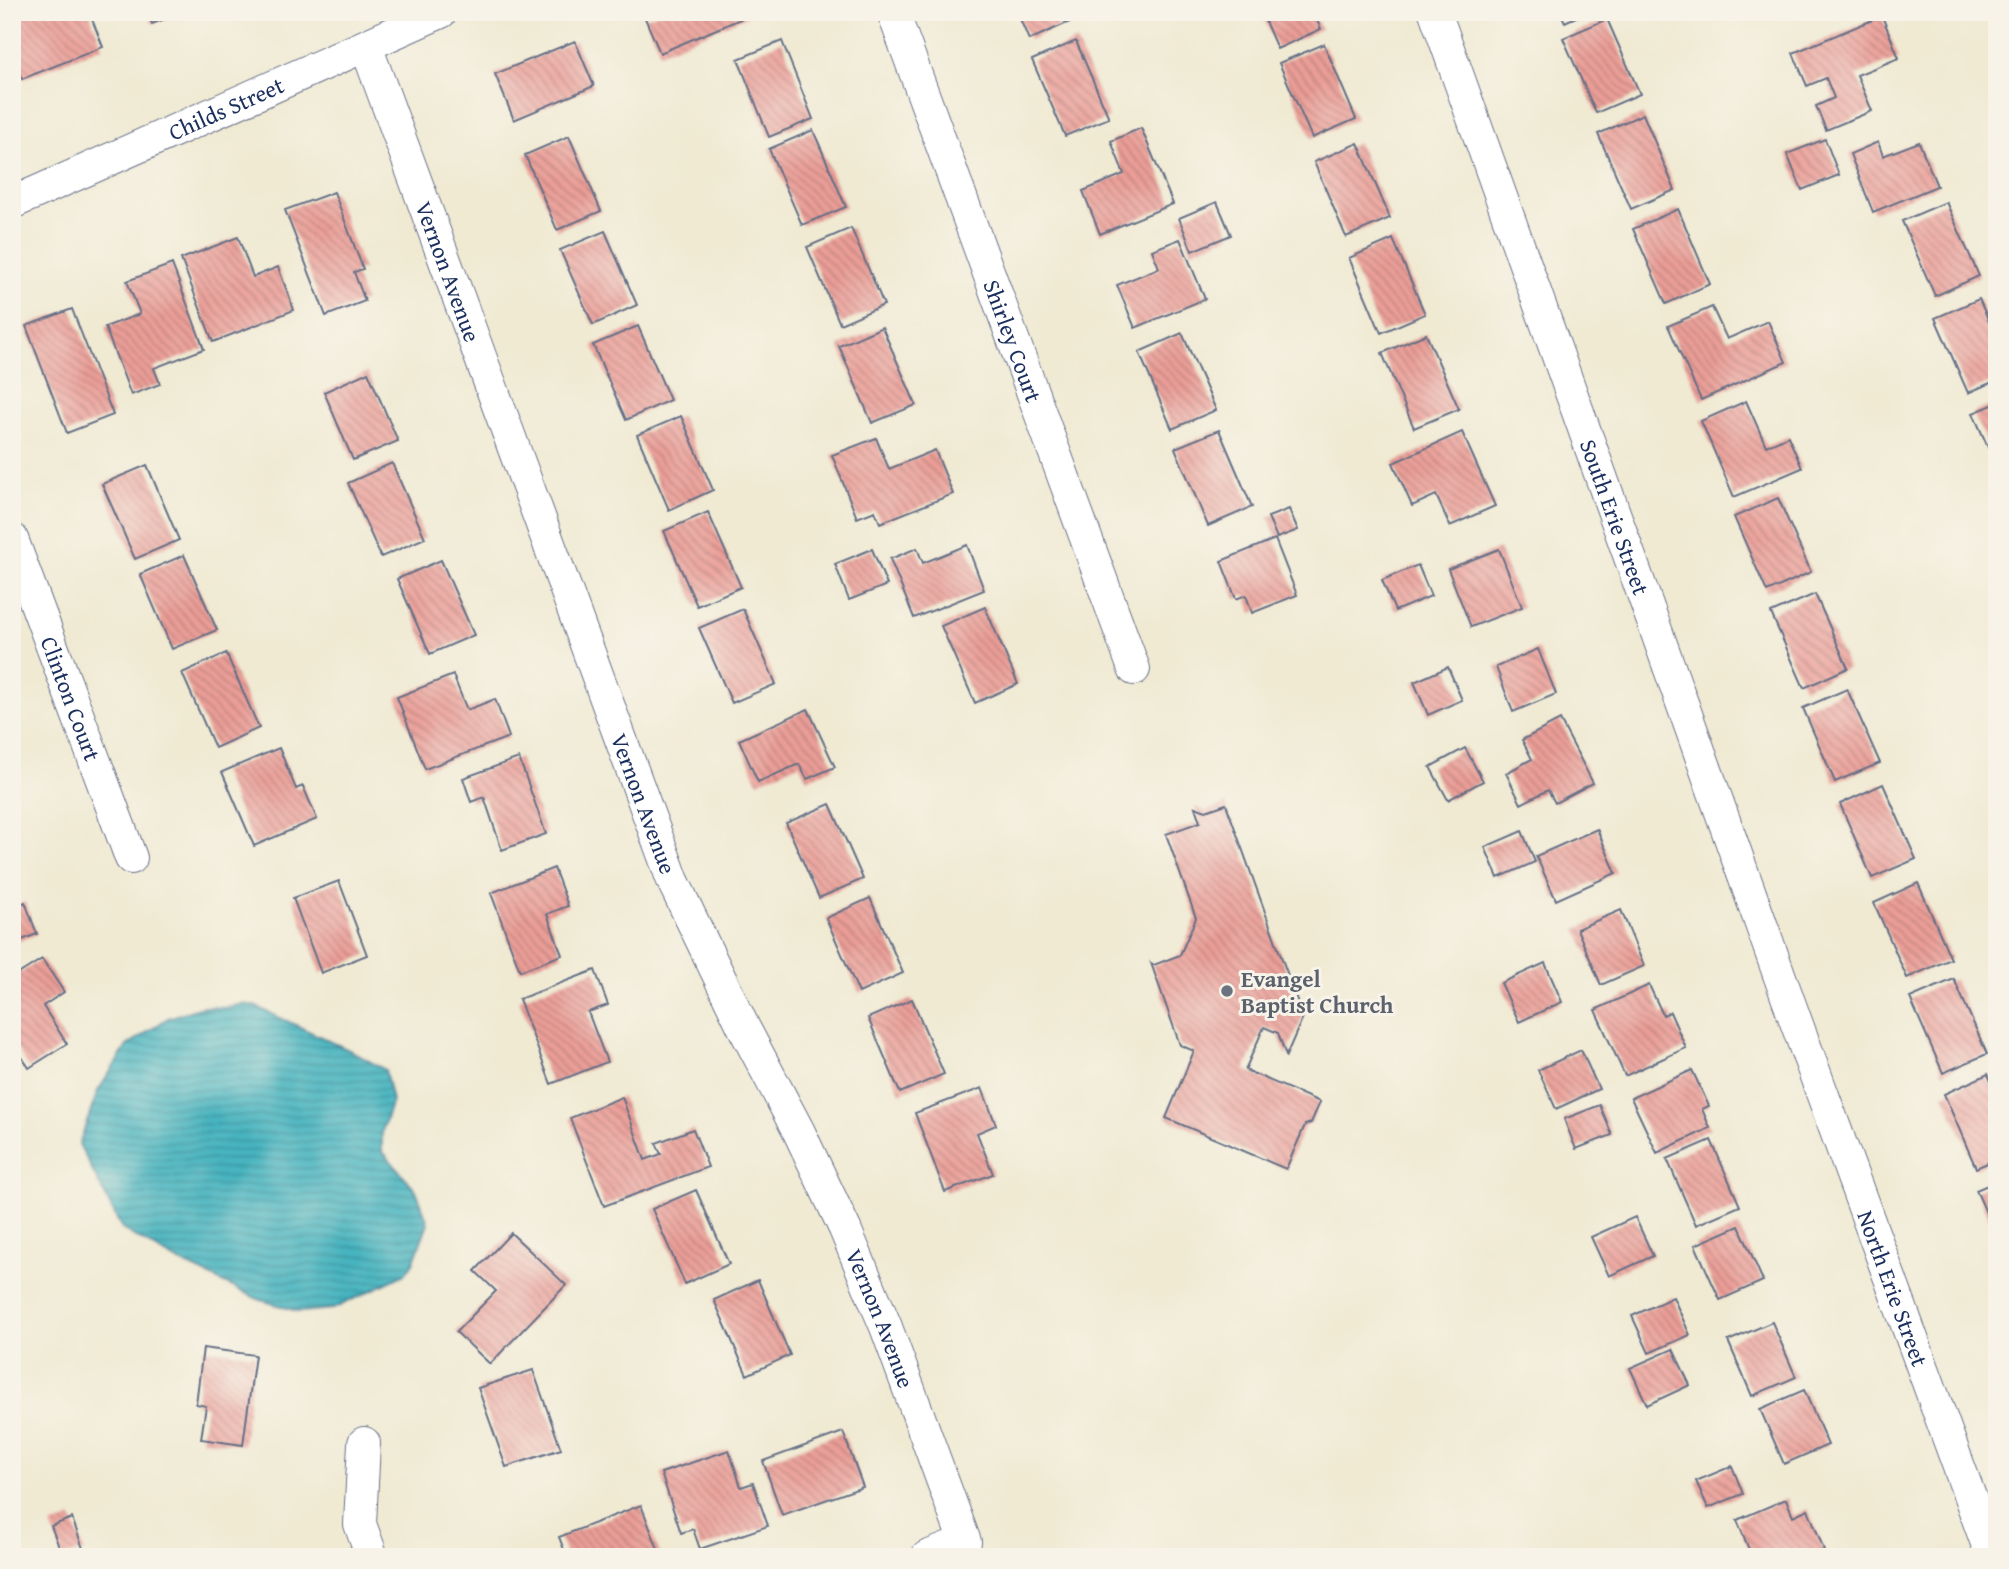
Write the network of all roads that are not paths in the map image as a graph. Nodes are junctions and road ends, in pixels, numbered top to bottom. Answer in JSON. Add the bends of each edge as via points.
{"nodes":[{"id":1,"x":442,"y":12,"type":"edge"},
{"id":2,"x":892,"y":12,"type":"edge"},
{"id":3,"x":1435,"y":12,"type":"edge"},
{"id":4,"x":366,"y":46,"type":"junction"},
{"id":5,"x":12,"y":204,"type":"edge"},
{"id":6,"x":12,"y":539,"type":"edge"},
{"id":7,"x":1134,"y":669,"type":"dead end"},
{"id":8,"x":131,"y":858,"type":"dead end"},
{"id":9,"x":1795,"y":1019,"type":"joint"},
{"id":10,"x":364,"y":1443,"type":"dead end"},
{"id":11,"x":372,"y":1557,"type":"edge"},
{"id":12,"x":927,"y":1557,"type":"edge"},
{"id":13,"x":1992,"y":1557,"type":"edge"}],
"edges":[{"from":1,"to":4,"type":"street","name":"Childs Street"},
{"from":2,"to":7,"type":"street","name":"Shirley Court"},
{"from":3,"to":9,"type":"street","name":"South Erie Street"},
{"from":4,"to":5,"type":"street","name":"Childs Street"},
{"from":4,"to":12,"type":"street","name":"Vernon Avenue","via":[[673,881],[845,1229],[886,1327],[965,1542]]},
{"from":6,"to":8,"type":"street","name":"Clinton Court"},
{"from":9,"to":13,"type":"street","name":"North Erie Street"},
{"from":10,"to":11,"type":"street","via":[[360,1524]]}]}
